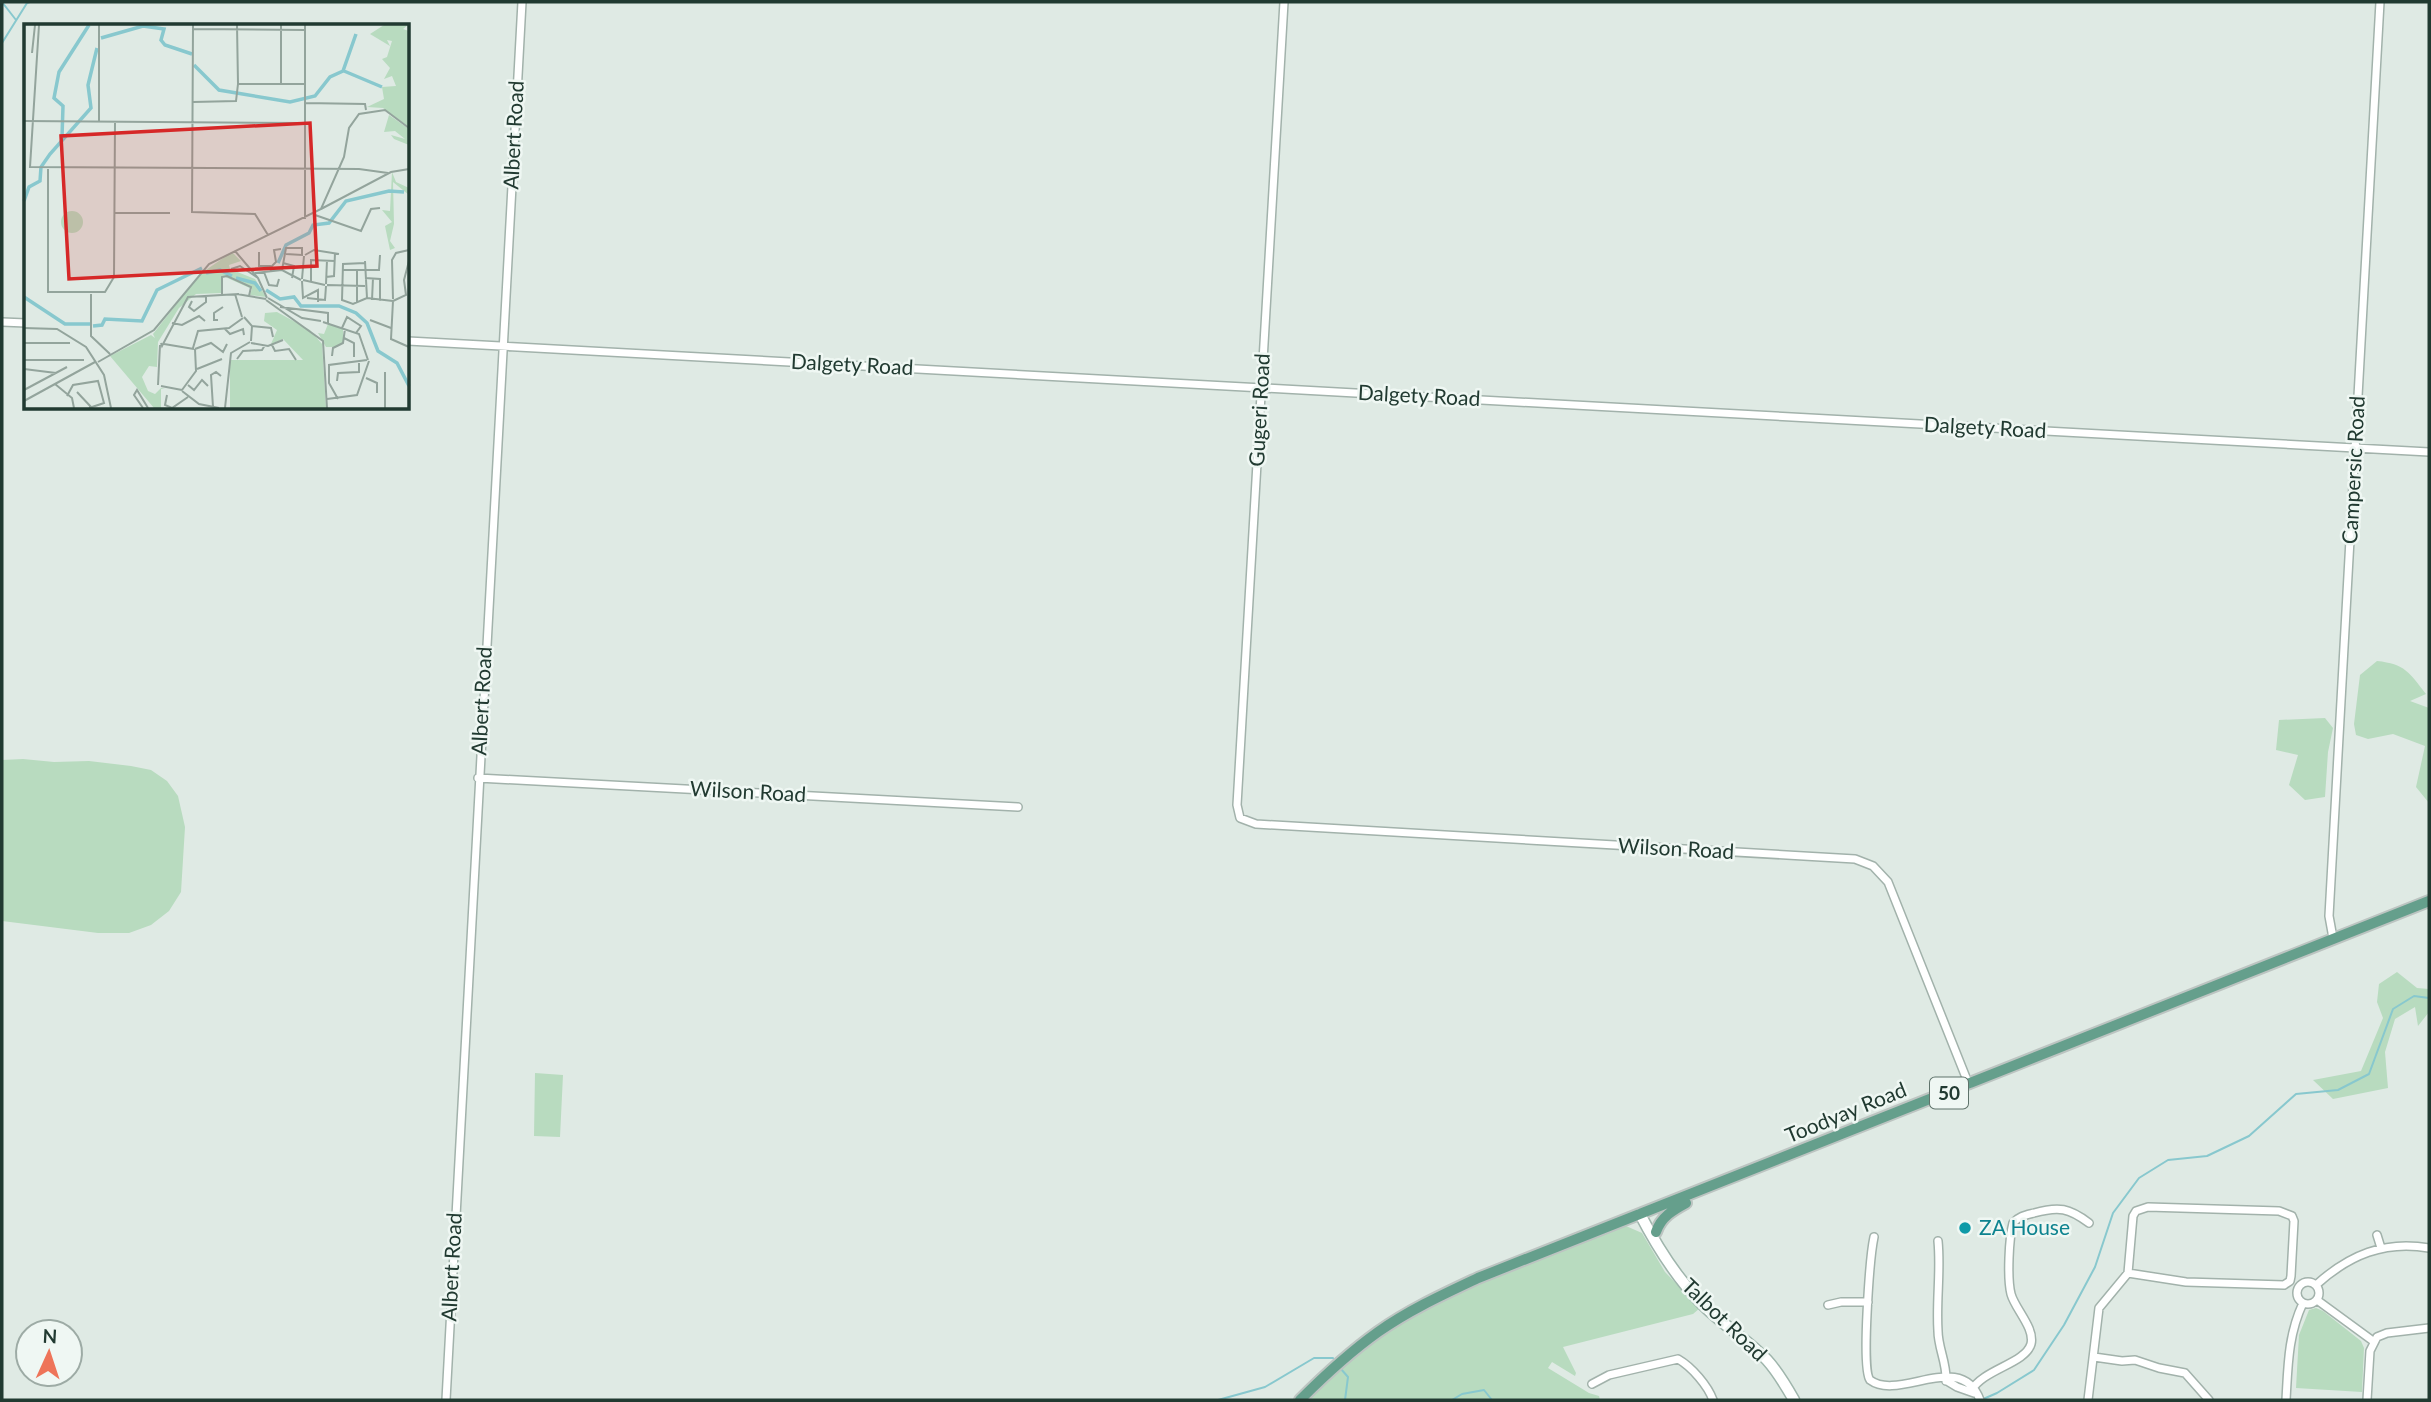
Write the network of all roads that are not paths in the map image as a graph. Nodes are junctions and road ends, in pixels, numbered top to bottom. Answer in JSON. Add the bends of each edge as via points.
{"nodes":[{"id":1,"x":522,"y":2,"type":"edge"},
{"id":2,"x":1284,"y":2,"type":"edge"},
{"id":3,"x":2380,"y":2,"type":"edge"},
{"id":4,"x":2,"y":322,"type":"edge"},
{"id":5,"x":24,"y":323,"type":"edge"},
{"id":6,"x":410,"y":341,"type":"edge"},
{"id":7,"x":501,"y":345,"type":"junction"},
{"id":8,"x":1262,"y":388,"type":"junction"},
{"id":9,"x":2356,"y":448,"type":"junction"},
{"id":10,"x":2429,"y":452,"type":"edge"},
{"id":11,"x":478,"y":778,"type":"junction"},
{"id":12,"x":1018,"y":807,"type":"dead end"},
{"id":13,"x":1240,"y":818,"type":"joint"},
{"id":14,"x":2429,"y":901,"type":"edge"},
{"id":15,"x":2333,"y":938,"type":"junction"},
{"id":16,"x":1969,"y":1085,"type":"junction"},
{"id":17,"x":1716,"y":1186,"type":"junction"},
{"id":18,"x":1644,"y":1213,"type":"junction"},
{"id":19,"x":2089,"y":1223,"type":"dead end"},
{"id":20,"x":1656,"y":1235,"type":"junction"},
{"id":21,"x":2377,"y":1235,"type":"dead end"},
{"id":22,"x":1874,"y":1237,"type":"dead end"},
{"id":23,"x":1938,"y":1241,"type":"dead end"},
{"id":24,"x":2381,"y":1248,"type":"junction"},
{"id":25,"x":2429,"y":1248,"type":"edge"},
{"id":26,"x":2128,"y":1273,"type":"junction"},
{"id":27,"x":2316,"y":1285,"type":"junction"},
{"id":28,"x":2317,"y":1300,"type":"junction"},
{"id":29,"x":1868,"y":1302,"type":"junction"},
{"id":30,"x":2303,"y":1303,"type":"junction"},
{"id":31,"x":1828,"y":1305,"type":"dead end"},
{"id":32,"x":2429,"y":1328,"type":"edge"},
{"id":33,"x":2373,"y":1341,"type":"junction"},
{"id":34,"x":2094,"y":1357,"type":"junction"},
{"id":35,"x":1946,"y":1381,"type":"junction"},
{"id":36,"x":1592,"y":1384,"type":"dead end"},
{"id":37,"x":1976,"y":1393,"type":"edge"},
{"id":38,"x":446,"y":1400,"type":"edge"},
{"id":39,"x":1300,"y":1400,"type":"edge"},
{"id":40,"x":1713,"y":1400,"type":"edge"},
{"id":41,"x":1794,"y":1400,"type":"edge"},
{"id":42,"x":2088,"y":1400,"type":"edge"},
{"id":43,"x":2209,"y":1400,"type":"edge"},
{"id":44,"x":2286,"y":1400,"type":"edge"},
{"id":45,"x":2367,"y":1400,"type":"edge"}],
"edges":[{"from":1,"to":7,"type":"street","name":"Albert Road"},
{"from":2,"to":8,"type":"street","name":"Gugeri Road"},
{"from":3,"to":9,"type":"street","name":"Campersic Road"},
{"from":4,"to":5,"type":"street"},
{"from":6,"to":7,"type":"street","name":"Dalgety Road"},
{"from":7,"to":8,"type":"street","name":"Dalgety Road"},
{"from":7,"to":11,"type":"street","name":"Albert Road"},
{"from":8,"to":9,"type":"street","name":"Dalgety Road"},
{"from":8,"to":13,"type":"street","name":"Gugeri Road","via":[[1237,805]]},
{"from":9,"to":10,"type":"street","name":"Dalgety Road"},
{"from":9,"to":15,"type":"street","name":"Campersic Road","via":[[2329,916]]},
{"from":11,"to":12,"type":"street","name":"Wilson Road"},
{"from":11,"to":38,"type":"street","name":"Albert Road"},
{"from":13,"to":16,"type":"street","name":"Wilson Road","via":[[1256,824],[1855,859],[1873,866],[1888,882]]},
{"from":14,"to":15,"type":"main road","name":"Toodyay Road","number":"50"},
{"from":15,"to":16,"type":"main road","name":"Toodyay Road","number":"50"},
{"from":16,"to":17,"type":"main road","name":"Toodyay Road","number":"50"},
{"from":17,"to":18,"type":"main road","name":"Toodyay Road","number":"50"},
{"from":17,"to":20,"type":"main road","via":[[1669,1212]]},
{"from":18,"to":20,"type":"main road","name":"Talbot Road"},
{"from":18,"to":39,"type":"main road","name":"Toodyay Road","number":"50","via":[[1438,1297],[1379,1332]]},
{"from":19,"to":37,"type":"street","via":[[2057,1208],[2020,1217],[2014,1223],[2010,1286],[2031,1342],[2024,1354],[1983,1376]]},
{"from":20,"to":41,"type":"main road","name":"Talbot Road","via":[[1692,1293],[1767,1360]]},
{"from":21,"to":24,"type":"street"},
{"from":22,"to":29,"type":"street"},
{"from":23,"to":35,"type":"street","via":[[1938,1336]]},
{"from":24,"to":25,"type":"street"},
{"from":24,"to":27,"type":"street","via":[[2354,1256]]},
{"from":26,"to":26,"type":"street","via":[[2186,1282],[2284,1285],[2291,1276],[2294,1221],[2279,1211],[2141,1208],[2133,1216]]},
{"from":26,"to":34,"type":"street","via":[[2099,1308]]},
{"from":27,"to":28,"type":"street"},
{"from":27,"to":30,"type":"street","via":[[2308,1281],[2299,1286],[2297,1295]]},
{"from":28,"to":30,"type":"street"},
{"from":28,"to":33,"type":"street"},
{"from":29,"to":31,"type":"street"},
{"from":29,"to":35,"type":"street","via":[[1866,1371],[1870,1380],[1894,1390]]},
{"from":30,"to":44,"type":"street","via":[[2289,1344]]},
{"from":32,"to":33,"type":"street","via":[[2387,1333]]},
{"from":33,"to":45,"type":"street"},
{"from":34,"to":42,"type":"street"},
{"from":34,"to":43,"type":"street","via":[[2135,1360],[2185,1373]]},
{"from":35,"to":37,"type":"street","via":[[1960,1380]]},
{"from":36,"to":40,"type":"street","via":[[1609,1375],[1678,1359]]}]}
